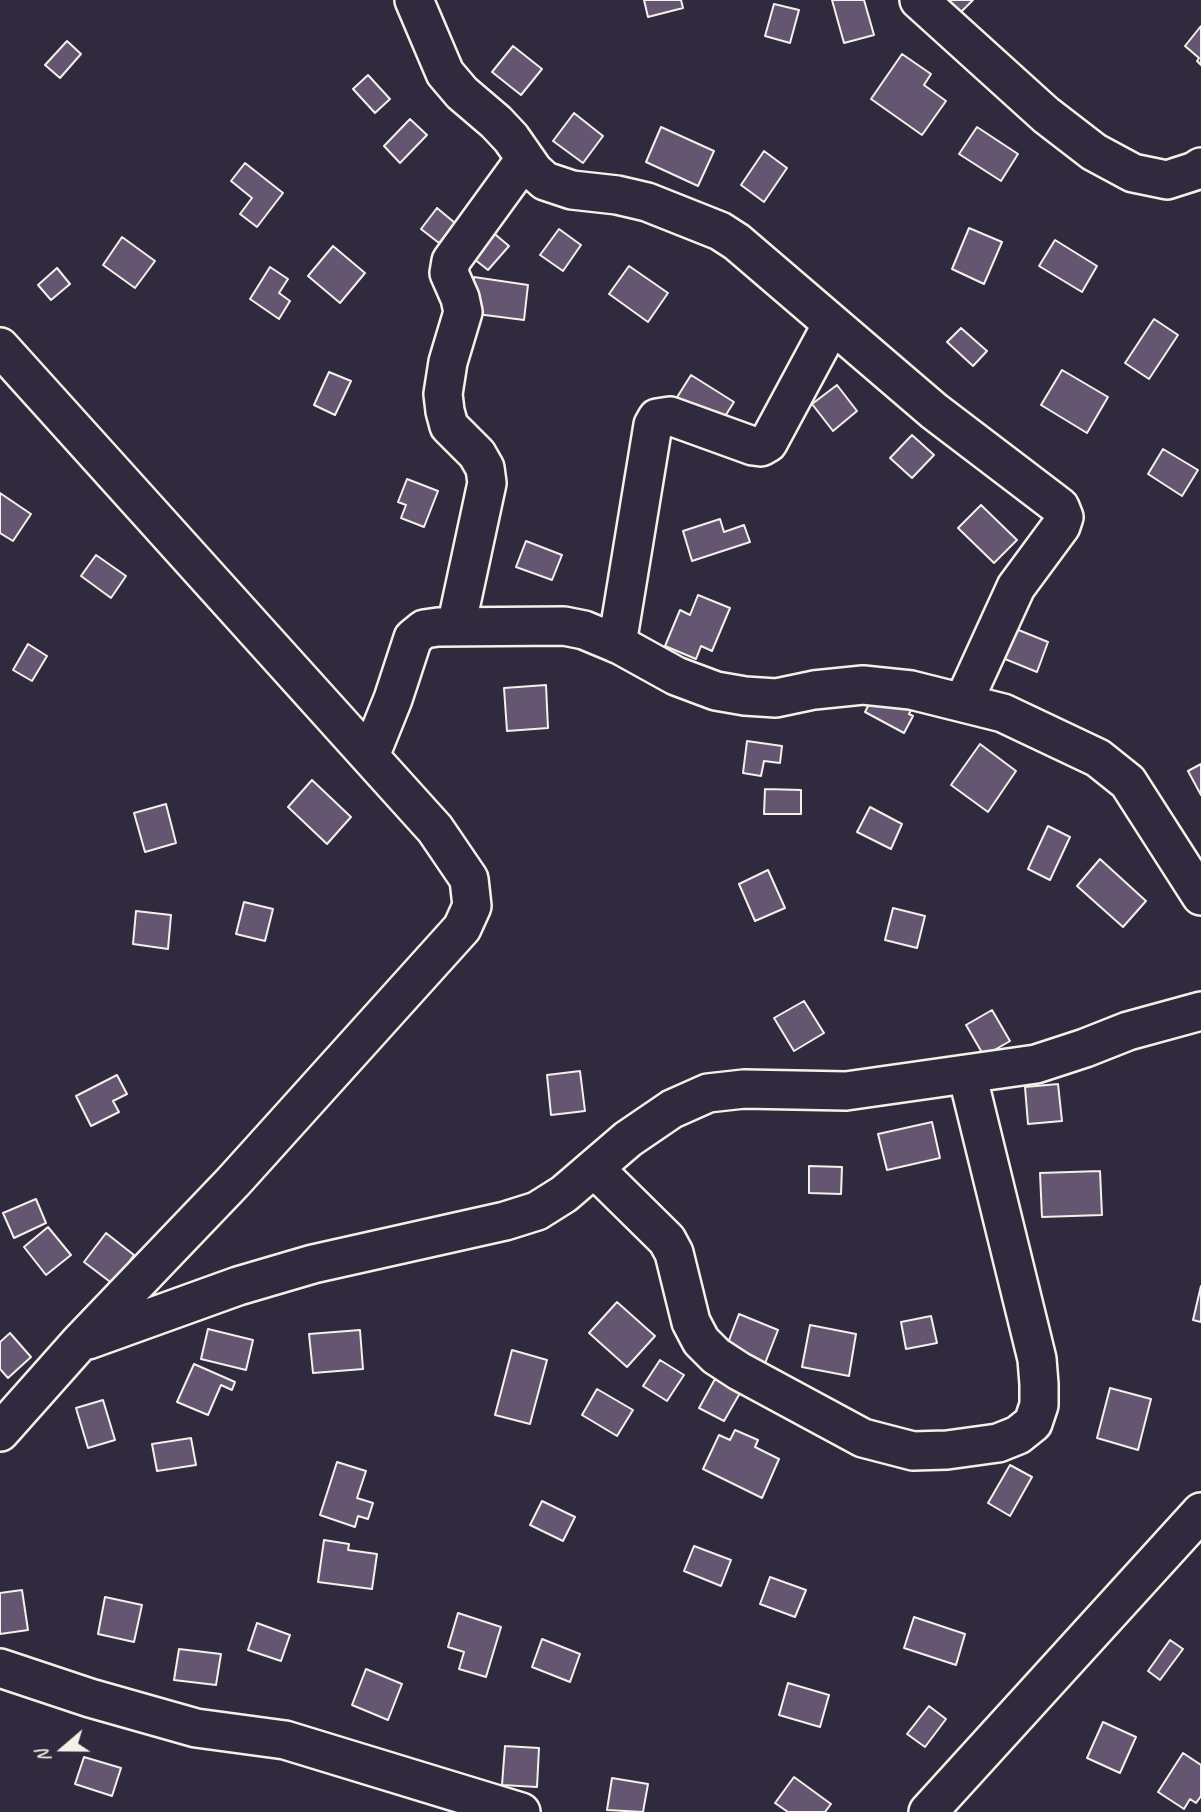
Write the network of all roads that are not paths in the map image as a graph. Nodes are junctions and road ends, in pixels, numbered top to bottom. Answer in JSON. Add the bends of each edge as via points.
{"nodes":[{"id":1,"x":414,"y":0,"type":"edge"},
{"id":2,"x":919,"y":0,"type":"edge"},
{"id":3,"x":525,"y":159,"type":"junction"},
{"id":4,"x":1201,"y":167,"type":"edge"},
{"id":5,"x":832,"y":324,"type":"junction"},
{"id":6,"x":0,"y":347,"type":"edge"},
{"id":7,"x":456,"y":627,"type":"junction"},
{"id":8,"x":617,"y":644,"type":"junction"},
{"id":9,"x":963,"y":703,"type":"junction"},
{"id":10,"x":370,"y":756,"type":"junction"},
{"id":11,"x":1201,"y":896,"type":"edge"},
{"id":12,"x":1201,"y":1011,"type":"edge"},
{"id":13,"x":967,"y":1074,"type":"junction"},
{"id":14,"x":594,"y":1168,"type":"junction"},
{"id":15,"x":80,"y":1342,"type":"junction"},
{"id":16,"x":0,"y":1432,"type":"edge"},
{"id":17,"x":1201,"y":1512,"type":"edge"},
{"id":18,"x":0,"y":1668,"type":"edge"},
{"id":19,"x":521,"y":1812,"type":"edge"},
{"id":20,"x":928,"y":1812,"type":"edge"}],
"edges":[{"from":1,"to":3,"type":"street","via":[[445,73],[496,122]]},
{"from":2,"to":4,"type":"street","via":[[1046,115],[1094,152],[1133,173],[1167,180]]},
{"from":3,"to":5,"type":"street","via":[[557,187],[631,198],[720,230]]},
{"from":3,"to":7,"type":"street","via":[[451,261],[449,273],[463,312],[448,362],[444,411],[449,426],[485,467],[486,483]]},
{"from":5,"to":8,"type":"street","via":[[768,443],[761,447],[670,416],[657,418]]},
{"from":5,"to":9,"type":"street","via":[[934,411],[1060,507],[1064,517],[1016,587]]},
{"from":6,"to":10,"type":"street"},
{"from":7,"to":8,"type":"street","via":[[564,626]]},
{"from":7,"to":10,"type":"street","via":[[424,629],[413,638]]},
{"from":8,"to":9,"type":"street","via":[[676,676],[745,696],[776,698],[863,685],[911,690]]},
{"from":9,"to":11,"type":"street","via":[[1003,713],[1098,758],[1128,782]]},
{"from":10,"to":15,"type":"street","via":[[435,829],[469,879],[472,906],[462,928],[233,1182]]},
{"from":12,"to":13,"type":"street","via":[[1036,1064]]},
{"from":13,"to":14,"type":"street","via":[[846,1091],[744,1088],[708,1093],[672,1109]]},
{"from":13,"to":14,"type":"street","via":[[1040,1384],[1033,1423],[998,1443],[913,1451],[863,1438],[716,1356],[691,1322],[667,1240]]},
{"from":14,"to":15,"type":"street","via":[[537,1211],[313,1264]]},
{"from":15,"to":16,"type":"street"},
{"from":17,"to":20,"type":"street"},
{"from":18,"to":19,"type":"street","via":[[196,1727],[285,1740]]}]}
